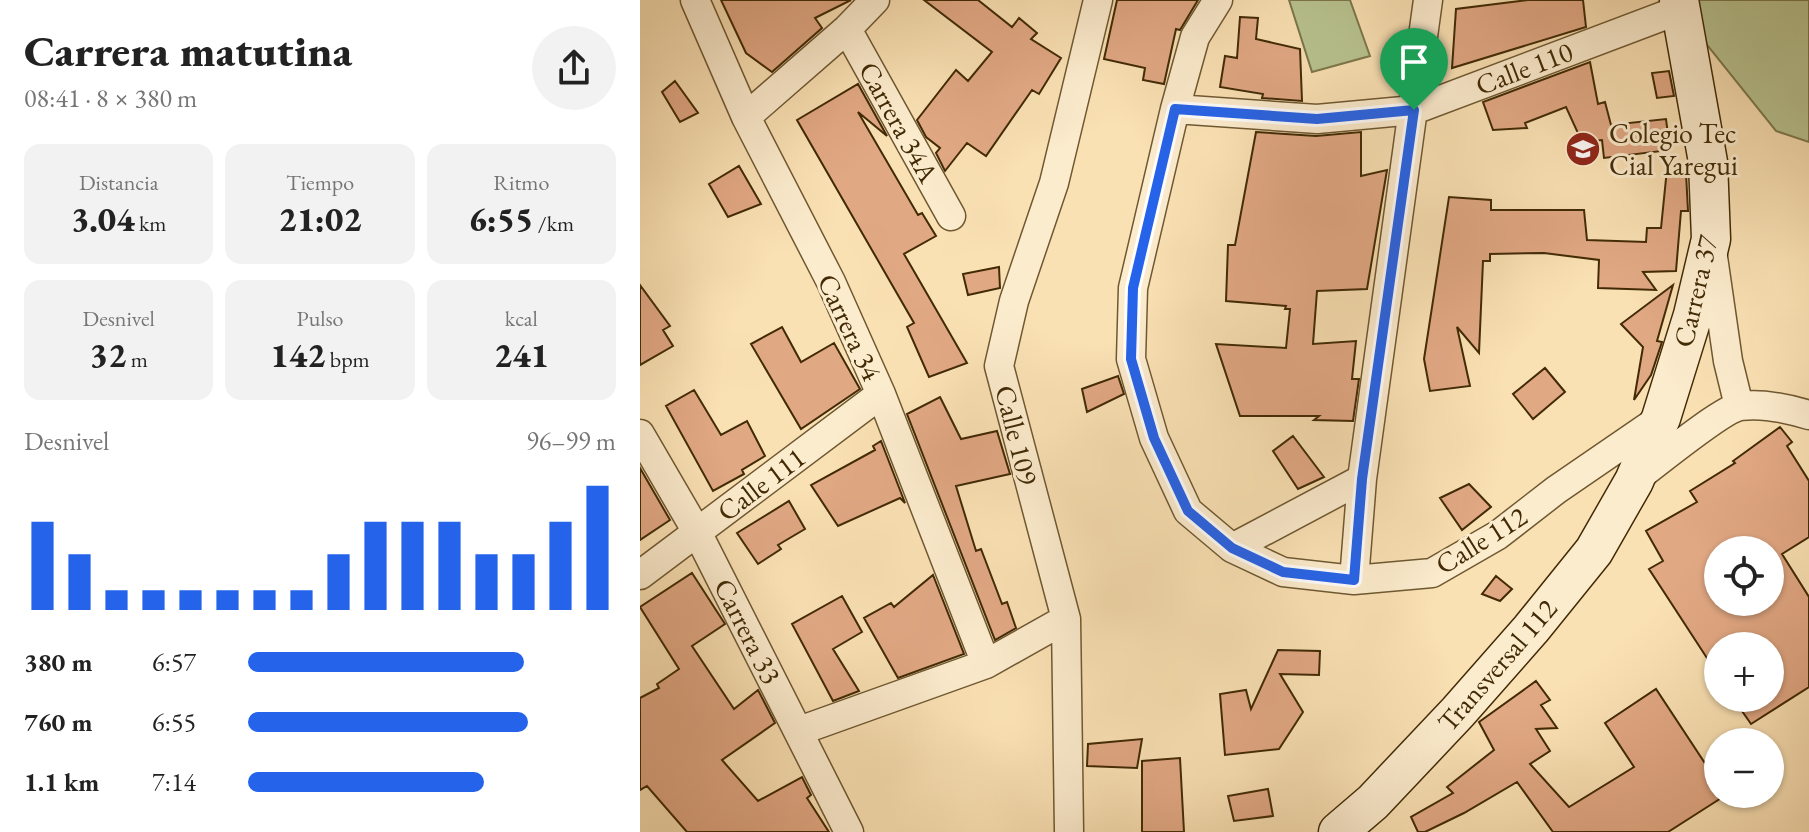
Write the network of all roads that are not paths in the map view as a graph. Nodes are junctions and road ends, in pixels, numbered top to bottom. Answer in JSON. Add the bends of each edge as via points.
{"nodes":[{"id":1,"x":695,"y":0,"type":"edge"},
{"id":2,"x":875,"y":0,"type":"edge"},
{"id":3,"x":1098,"y":0,"type":"edge"},
{"id":4,"x":1218,"y":0,"type":"edge"},
{"id":5,"x":1428,"y":0,"type":"edge"},
{"id":6,"x":1679,"y":5,"type":"edge"},
{"id":7,"x":847,"y":29,"type":"junction"},
{"id":8,"x":1175,"y":109,"type":"junction"},
{"id":9,"x":1414,"y":110,"type":"junction"},
{"id":10,"x":746,"y":117,"type":"junction"},
{"id":11,"x":951,"y":216,"type":"dead end"},
{"id":12,"x":1711,"y":239,"type":"junction"},
{"id":13,"x":881,"y":394,"type":"junction"},
{"id":14,"x":1739,"y":406,"type":"junction"},
{"id":15,"x":1809,"y":415,"type":"edge"},
{"id":16,"x":1661,"y":418,"type":"junction"},
{"id":17,"x":640,"y":434,"type":"edge"},
{"id":18,"x":1362,"y":479,"type":"junction"},
{"id":19,"x":1634,"y":481,"type":"junction"},
{"id":20,"x":697,"y":532,"type":"junction"},
{"id":21,"x":1232,"y":548,"type":"junction"},
{"id":22,"x":640,"y":575,"type":"edge"},
{"id":23,"x":1354,"y":580,"type":"junction"},
{"id":24,"x":1066,"y":619,"type":"junction"},
{"id":25,"x":986,"y":664,"type":"junction"},
{"id":26,"x":799,"y":731,"type":"junction"},
{"id":27,"x":849,"y":832,"type":"edge"},
{"id":28,"x":1069,"y":832,"type":"edge"},
{"id":29,"x":1338,"y":832,"type":"edge"}],
"edges":[{"from":1,"to":10,"type":"street","name":"Carrera 34"},
{"from":2,"to":7,"type":"street"},
{"from":3,"to":24,"type":"street","name":"Calle 109","via":[[1054,183],[1014,301],[999,366]]},
{"from":4,"to":8,"type":"street","name":"Calle 112","via":[[1195,37]]},
{"from":5,"to":9,"type":"street"},
{"from":6,"to":9,"type":"street","name":"Calle 110"},
{"from":6,"to":12,"type":"main road","name":"Carrera 37","via":[[1708,162]]},
{"from":7,"to":10,"type":"street"},
{"from":7,"to":11,"type":"street","name":"Carrera 34A"},
{"from":8,"to":9,"type":"street","name":"Calle 110","via":[[1317,119]]},
{"from":8,"to":21,"type":"street","name":"Calle 112","via":[[1133,288],[1131,359],[1154,438],[1188,511]]},
{"from":9,"to":18,"type":"street"},
{"from":10,"to":13,"type":"street","name":"Carrera 34","via":[[831,282]]},
{"from":12,"to":14,"type":"street"},
{"from":12,"to":16,"type":"main road","name":"Carrera 37"},
{"from":13,"to":20,"type":"street","name":"Calle 111"},
{"from":13,"to":25,"type":"street","name":"Carrera 34"},
{"from":14,"to":15,"type":"street"},
{"from":14,"to":19,"type":"street"},
{"from":16,"to":19,"type":"main road","name":"Carrera 37"},
{"from":16,"to":23,"type":"street","name":"Calle 112","via":[[1498,535],[1432,573]]},
{"from":17,"to":20,"type":"street","name":"Carrera 33"},
{"from":18,"to":21,"type":"street"},
{"from":18,"to":23,"type":"street"},
{"from":19,"to":29,"type":"main road","name":"Transversal 112","via":[[1594,551],[1531,629],[1373,802]]},
{"from":20,"to":22,"type":"street","name":"Calle 111"},
{"from":20,"to":26,"type":"street","name":"Carrera 33"},
{"from":21,"to":23,"type":"street","name":"Calle 112","via":[[1283,572]]},
{"from":24,"to":25,"type":"street"},
{"from":24,"to":28,"type":"street","name":"Calle 109"},
{"from":25,"to":26,"type":"street"},
{"from":26,"to":27,"type":"street","name":"Carrera 33"}]}
